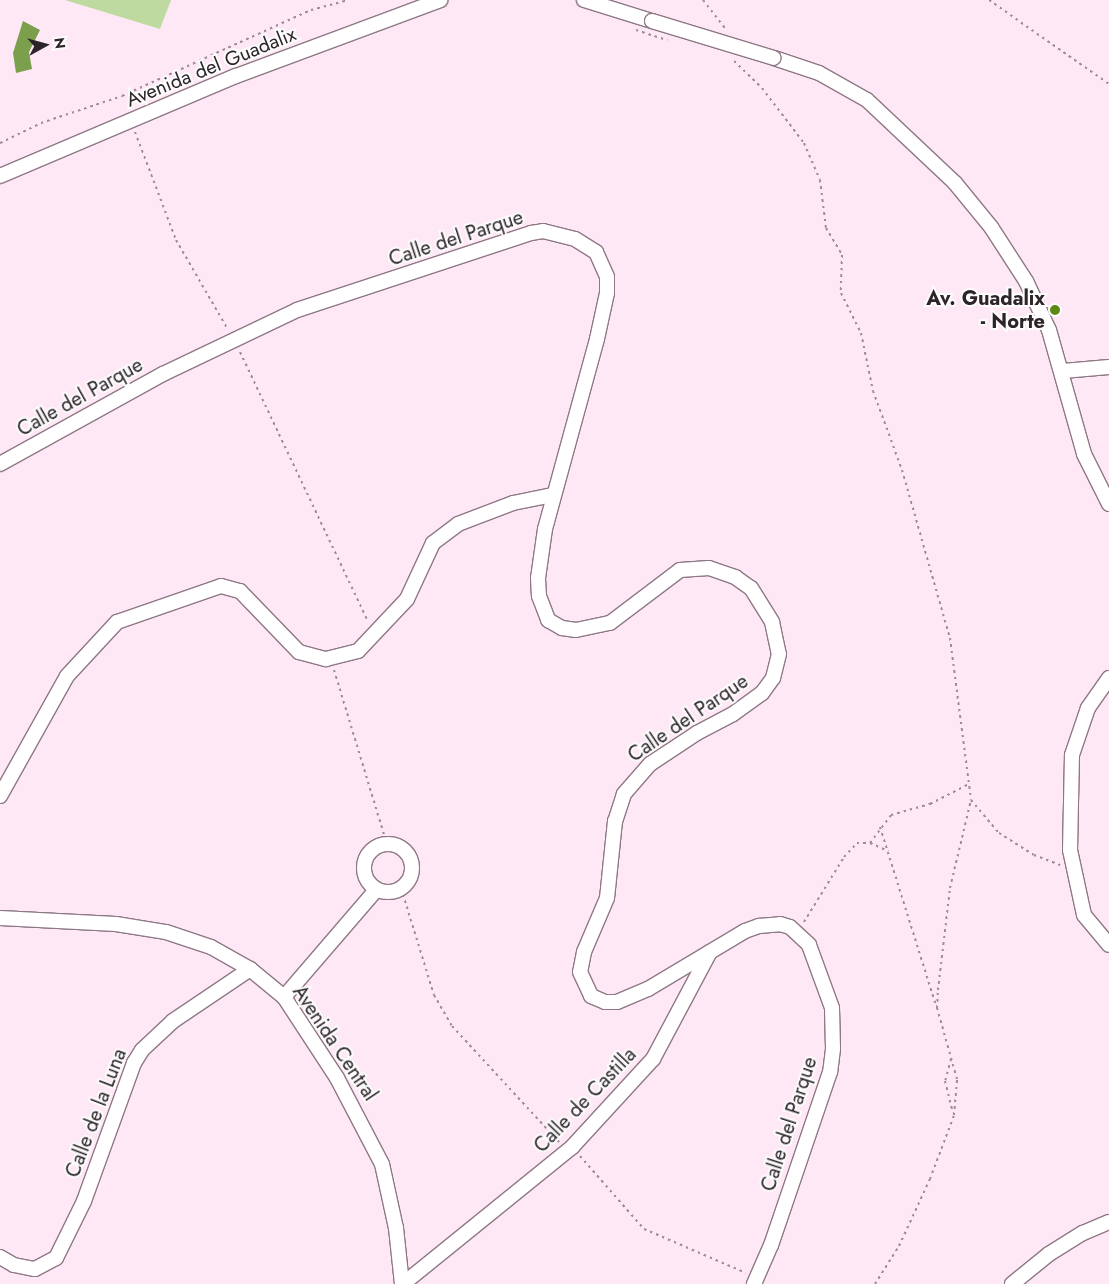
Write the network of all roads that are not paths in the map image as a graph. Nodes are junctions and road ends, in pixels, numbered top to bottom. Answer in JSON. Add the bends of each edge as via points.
{"nodes":[{"id":1,"x":440,"y":0,"type":"edge"},
{"id":2,"x":584,"y":0,"type":"edge"},
{"id":3,"x":0,"y":176,"type":"edge"},
{"id":4,"x":1109,"y":367,"type":"edge"},
{"id":5,"x":1063,"y":371,"type":"junction"},
{"id":6,"x":0,"y":464,"type":"edge"},
{"id":7,"x":554,"y":496,"type":"junction"},
{"id":8,"x":1109,"y":504,"type":"edge"},
{"id":9,"x":1109,"y":678,"type":"edge"},
{"id":10,"x":0,"y":796,"type":"edge"},
{"id":11,"x":376,"y":890,"type":"junction"},
{"id":12,"x":0,"y":918,"type":"edge"},
{"id":13,"x":1109,"y":945,"type":"edge"},
{"id":14,"x":710,"y":951,"type":"junction"},
{"id":15,"x":250,"y":969,"type":"junction"},
{"id":16,"x":284,"y":997,"type":"junction"},
{"id":17,"x":1109,"y":1222,"type":"edge"},
{"id":18,"x":0,"y":1257,"type":"edge"},
{"id":19,"x":756,"y":1281,"type":"edge"},
{"id":20,"x":403,"y":1284,"type":"edge"},
{"id":21,"x":1012,"y":1284,"type":"edge"}],
"edges":[{"from":1,"to":3,"type":"street","name":"Avenida del Guadalix","via":[[236,76]]},
{"from":2,"to":5,"type":"street","bridge":true,"via":[[819,73],[867,100],[955,183],[991,227],[1026,281],[1049,330]]},
{"from":4,"to":5,"type":"street"},
{"from":5,"to":8,"type":"street","via":[[1084,454]]},
{"from":6,"to":7,"type":"street","name":"Calle del Parque","via":[[163,374],[297,310],[416,273],[508,239],[543,231],[588,245],[604,267],[606,293],[597,339]]},
{"from":7,"to":10,"type":"street","via":[[513,503],[458,524],[433,543],[407,599],[358,651],[330,658],[299,652],[240,591],[221,586],[117,622],[67,676]]},
{"from":7,"to":14,"type":"street","name":"Calle del Parque","via":[[545,529],[538,578],[543,608],[552,623],[576,630],[610,623],[680,570],[709,568],[735,577],[751,588],[768,612],[776,633],[777,665],[762,693],[734,714],[697,733],[650,764],[624,794],[615,821],[607,898],[584,952],[580,972],[591,996],[605,1002],[617,1002],[648,989]]},
{"from":9,"to":13,"type":"street","via":[[1088,708],[1072,755],[1072,870],[1084,915]]},
{"from":11,"to":11,"type":"street","via":[[367,882],[364,870],[365,859],[372,849],[387,844],[405,850],[411,860],[412,872],[408,883],[387,893]]},
{"from":11,"to":16,"type":"street"},
{"from":12,"to":15,"type":"street","name":"Avenida Central","via":[[147,928],[211,947]]},
{"from":14,"to":19,"type":"street","name":"Calle del Parque","via":[[759,926],[780,924],[797,932],[809,945],[832,1008],[833,1049],[826,1081]]},
{"from":14,"to":20,"type":"street","name":"Calle de Castilla","via":[[653,1059],[570,1149]]},
{"from":15,"to":16,"type":"street","name":"Avenida Central"},
{"from":15,"to":18,"type":"street","name":"Calle de la Luna","via":[[173,1021],[142,1050],[134,1063],[84,1201],[56,1258],[35,1269],[14,1265]]},
{"from":16,"to":20,"type":"street","name":"Avenida Central","via":[[337,1078],[382,1164],[396,1228]]},
{"from":17,"to":21,"type":"street","via":[[1083,1233],[1049,1254]]}]}
